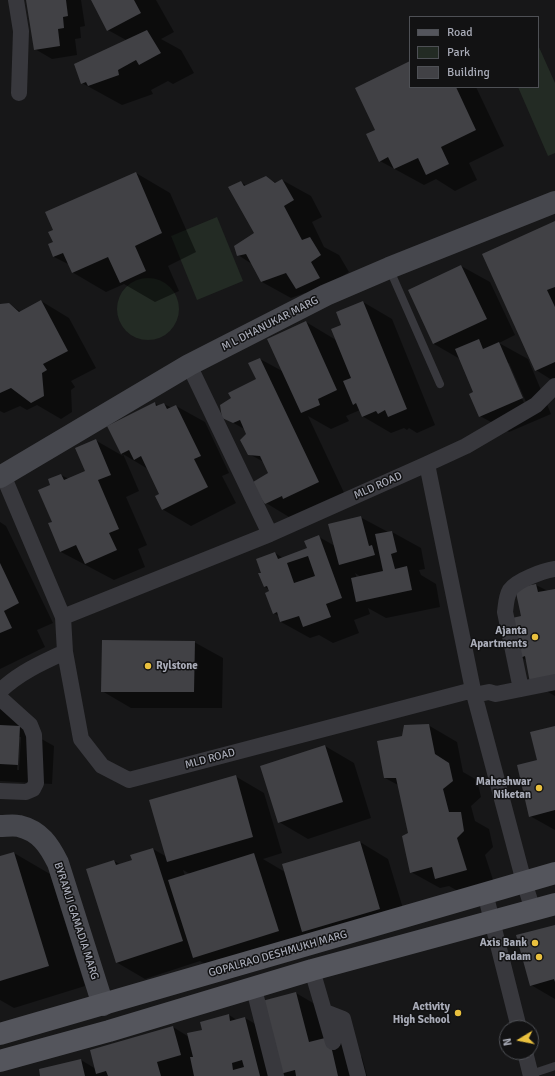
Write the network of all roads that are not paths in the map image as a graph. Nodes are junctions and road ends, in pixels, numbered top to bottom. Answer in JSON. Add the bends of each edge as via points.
{"nodes":[{"id":1,"x":16,"y":0,"type":"edge"},
{"id":2,"x":20,"y":93,"type":"dead end"},
{"id":3,"x":555,"y":202,"type":"edge"},
{"id":4,"x":389,"y":268,"type":"junction"},
{"id":5,"x":189,"y":365,"type":"junction"},
{"id":6,"x":440,"y":384,"type":"dead end"},
{"id":7,"x":555,"y":386,"type":"edge"},
{"id":8,"x":427,"y":464,"type":"junction"},
{"id":9,"x":2,"y":476,"type":"edge"},
{"id":10,"x":270,"y":534,"type":"junction"},
{"id":11,"x":555,"y":569,"type":"edge"},
{"id":12,"x":63,"y":617,"type":"junction"},
{"id":13,"x":65,"y":652,"type":"junction"},
{"id":14,"x":555,"y":682,"type":"edge"},
{"id":15,"x":521,"y":689,"type":"junction"},
{"id":16,"x":0,"y":691,"type":"edge"},
{"id":17,"x":474,"y":695,"type":"junction"},
{"id":18,"x":0,"y":698,"type":"edge"},
{"id":19,"x":0,"y":791,"type":"edge"},
{"id":20,"x":0,"y":826,"type":"edge"},
{"id":21,"x":555,"y":873,"type":"edge"},
{"id":22,"x":524,"y":882,"type":"junction"},
{"id":23,"x":485,"y":893,"type":"junction"},
{"id":24,"x":555,"y":904,"type":"edge"},
{"id":25,"x":533,"y":910,"type":"junction"},
{"id":26,"x":492,"y":922,"type":"junction"},
{"id":27,"x":312,"y":970,"type":"junction"},
{"id":28,"x":254,"y":988,"type":"junction"},
{"id":29,"x":102,"y":1005,"type":"junction"},
{"id":30,"x":325,"y":1012,"type":"junction"},
{"id":31,"x":517,"y":1020,"type":"edge"},
{"id":32,"x":0,"y":1034,"type":"edge"},
{"id":33,"x":333,"y":1042,"type":"dead end"},
{"id":34,"x":528,"y":1060,"type":"edge"},
{"id":35,"x":0,"y":1061,"type":"edge"},
{"id":36,"x":555,"y":1066,"type":"edge"},
{"id":37,"x":531,"y":1075,"type":"edge"},
{"id":38,"x":276,"y":1076,"type":"edge"},
{"id":39,"x":358,"y":1076,"type":"edge"}],
"edges":[{"from":1,"to":2,"type":"street","via":[[20,30]]},
{"from":3,"to":4,"type":"street","name":"M L DHANUKAR MARG"},
{"from":4,"to":5,"type":"street","name":"M L DHANUKAR MARG","via":[[326,295]]},
{"from":4,"to":6,"type":"lane"},
{"from":5,"to":9,"type":"street","name":"M L DHANUKAR MARG"},
{"from":5,"to":10,"type":"street"},
{"from":7,"to":8,"type":"street","name":"MLD ROAD","via":[[536,405],[466,446]]},
{"from":8,"to":10,"type":"street","name":"MLD ROAD"},
{"from":8,"to":17,"type":"street"},
{"from":9,"to":12,"type":"street","name":"MLD ROAD"},
{"from":10,"to":12,"type":"street","name":"MLD ROAD"},
{"from":11,"to":15,"type":"street","via":[[542,572],[514,586],[506,602]]},
{"from":12,"to":13,"type":"street","name":"MLD ROAD"},
{"from":13,"to":16,"type":"street","via":[[29,668]]},
{"from":13,"to":17,"type":"street","name":"MLD ROAD","via":[[81,739],[102,766],[128,780]]},
{"from":14,"to":15,"type":"street","name":"MLD ROAD"},
{"from":15,"to":17,"type":"street","name":"MLD ROAD"},
{"from":17,"to":22,"type":"street"},
{"from":18,"to":19,"type":"street","via":[[30,725],[34,734],[36,782],[33,789],[26,792]]},
{"from":20,"to":29,"type":"street","name":"BYRAMJI GAMADIA MARG","via":[[18,826],[36,833],[49,844],[58,863]]},
{"from":21,"to":22,"type":"main road","name":"GOPALRAO DESHMUKH MARG"},
{"from":22,"to":23,"type":"main road","name":"GOPALRAO DESHMUKH MARG"},
{"from":22,"to":25,"type":"street"},
{"from":23,"to":26,"type":"street"},
{"from":23,"to":29,"type":"main road","name":"GOPALRAO DESHMUKH MARG"},
{"from":24,"to":25,"type":"main road"},
{"from":25,"to":26,"type":"main road"},
{"from":26,"to":27,"type":"main road"},
{"from":26,"to":31,"type":"street"},
{"from":27,"to":28,"type":"main road"},
{"from":27,"to":30,"type":"street"},
{"from":28,"to":35,"type":"main road"},
{"from":28,"to":38,"type":"street"},
{"from":29,"to":32,"type":"main road","name":"GOPALRAO DESHMUKH MARG"},
{"from":30,"to":33,"type":"street"},
{"from":30,"to":39,"type":"street","via":[[343,1019]]},
{"from":34,"to":37,"type":"street"},
{"from":36,"to":37,"type":"lane"}]}
